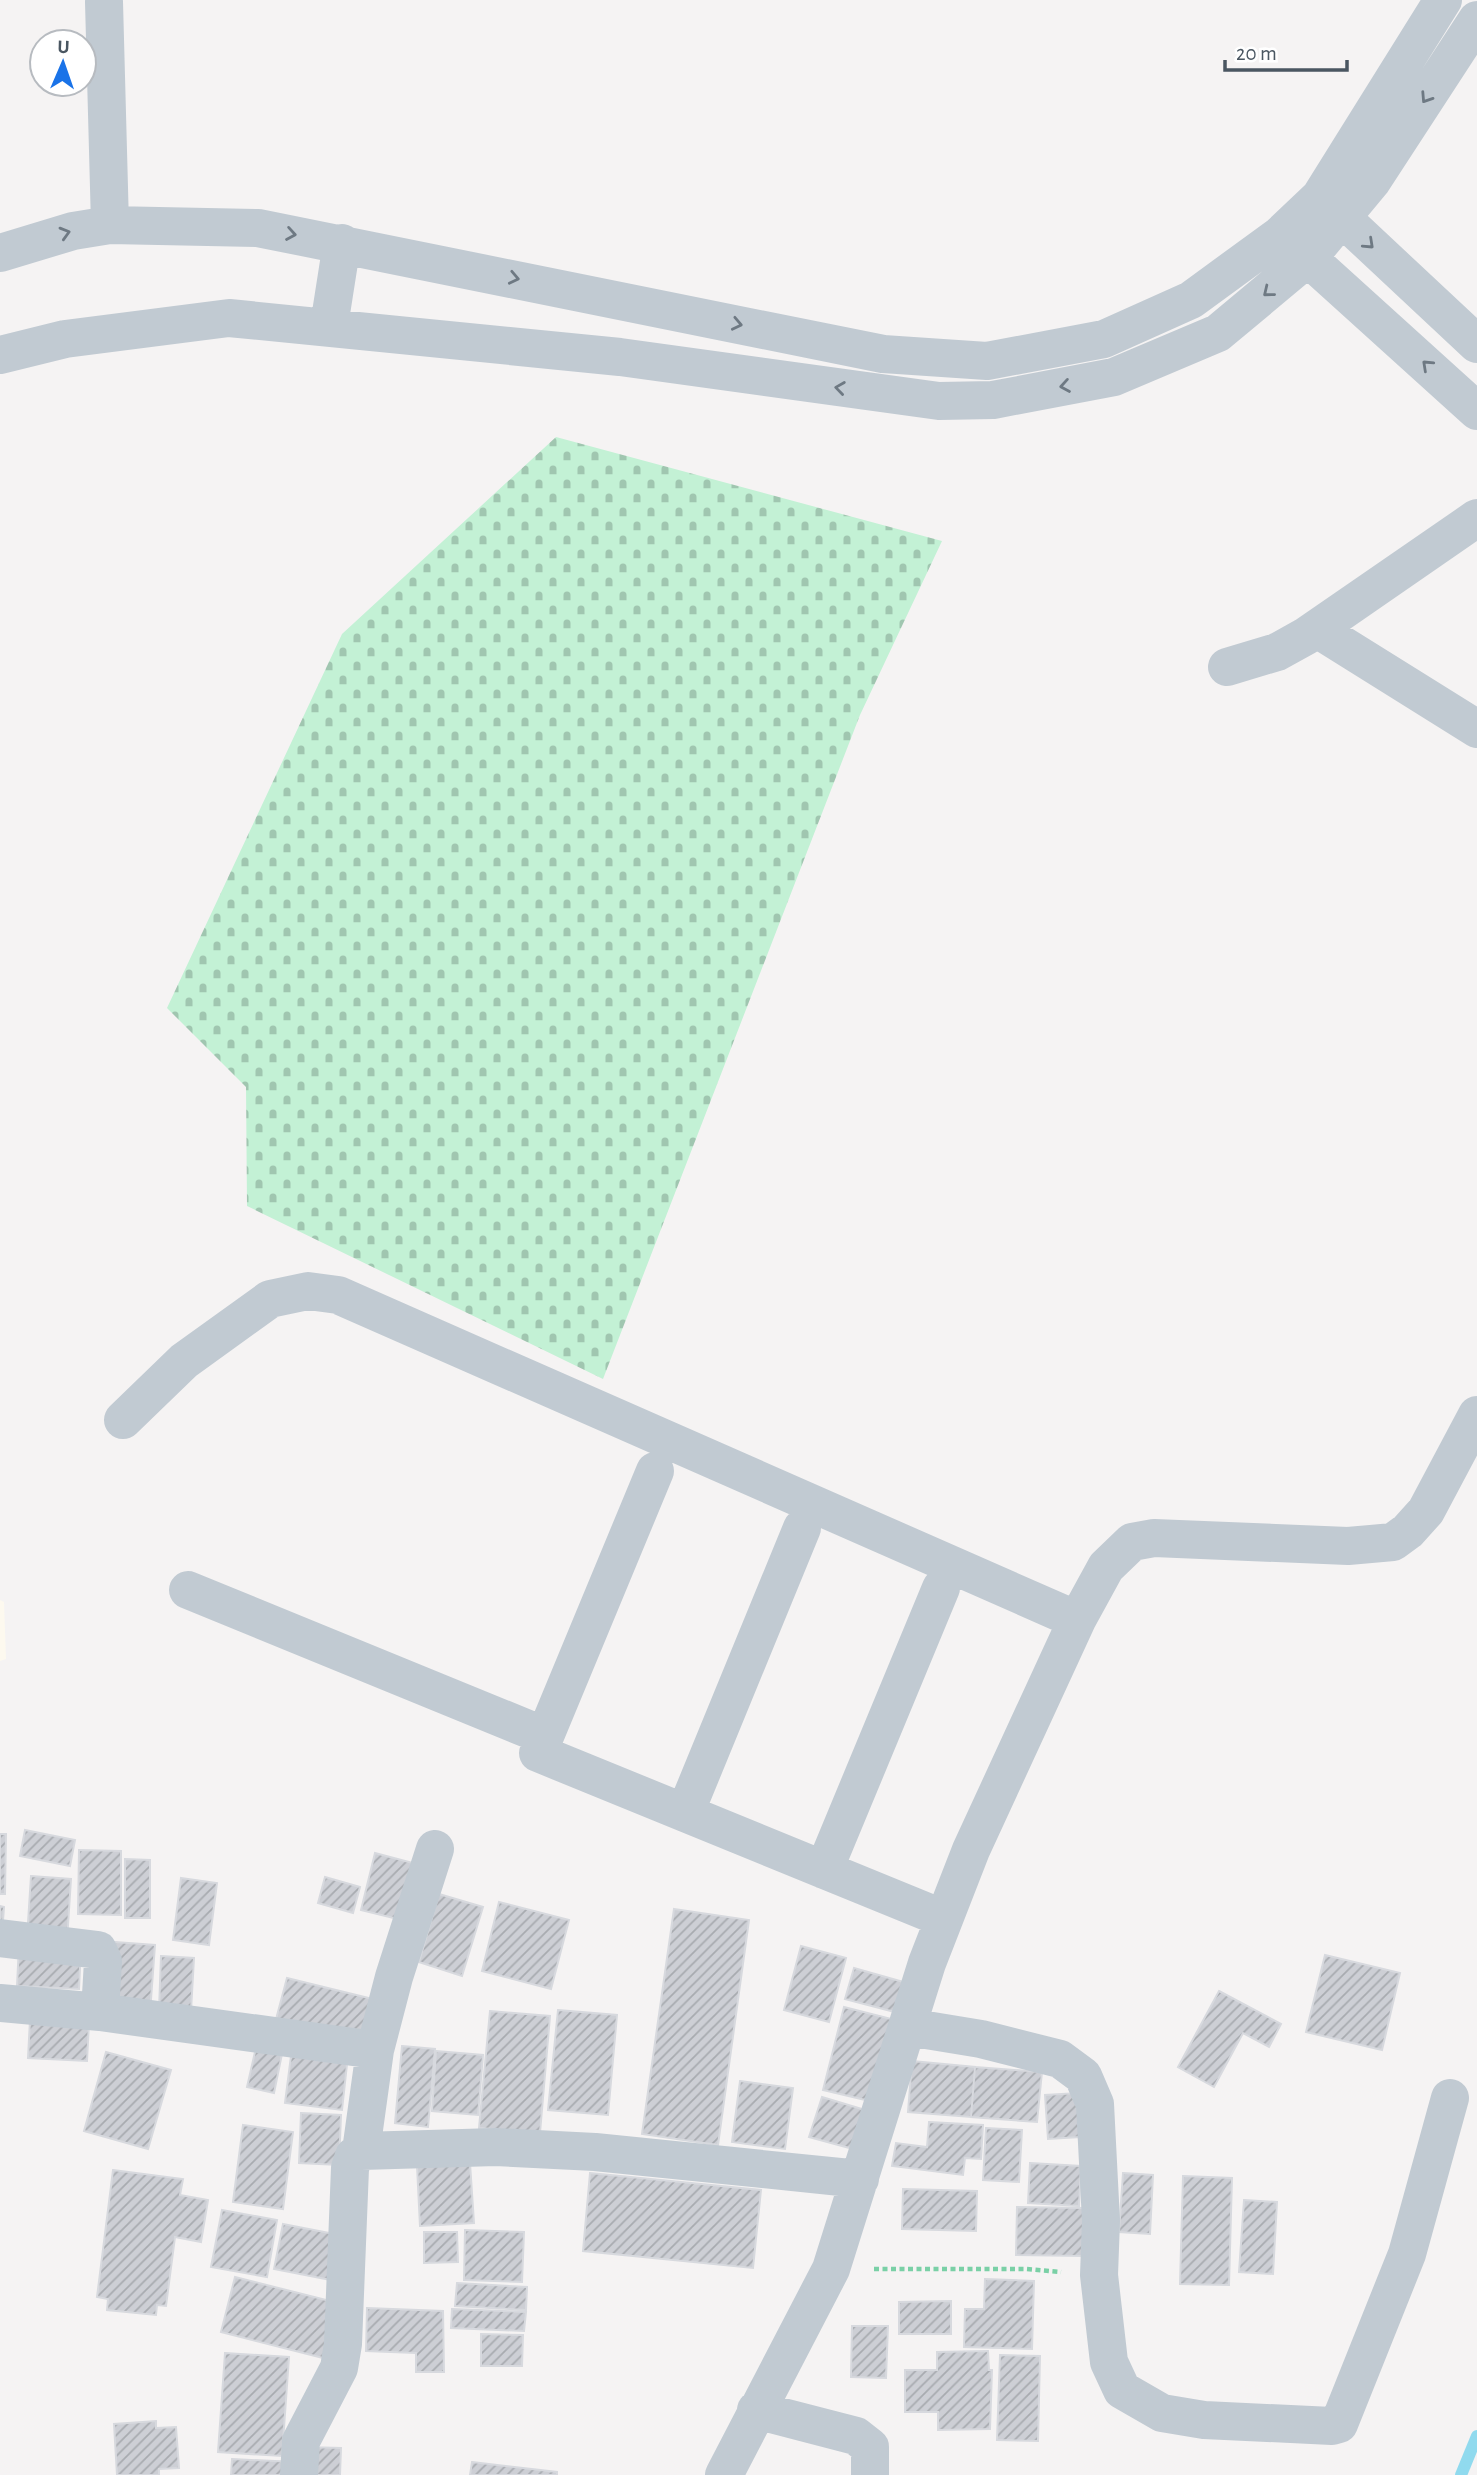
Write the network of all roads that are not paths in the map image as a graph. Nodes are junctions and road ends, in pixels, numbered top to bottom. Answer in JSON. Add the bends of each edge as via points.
{"nodes":[{"id":1,"x":1443,"y":0,"type":"edge"},
{"id":2,"x":104,"y":2,"type":"edge"},
{"id":3,"x":1477,"y":20,"type":"edge"},
{"id":4,"x":1330,"y":208,"type":"junction"},
{"id":5,"x":110,"y":225,"type":"junction"},
{"id":6,"x":342,"y":243,"type":"junction"},
{"id":7,"x":1295,"y":246,"type":"junction"},
{"id":8,"x":0,"y":253,"type":"edge"},
{"id":9,"x":329,"y":326,"type":"junction"},
{"id":10,"x":1477,"y":344,"type":"edge"},
{"id":11,"x":0,"y":355,"type":"edge"},
{"id":12,"x":1477,"y":411,"type":"edge"},
{"id":13,"x":1477,"y":518,"type":"edge"},
{"id":14,"x":1317,"y":629,"type":"junction"},
{"id":15,"x":1227,"y":667,"type":"dead end"},
{"id":16,"x":1477,"y":729,"type":"edge"},
{"id":17,"x":1477,"y":1415,"type":"edge"},
{"id":18,"x":123,"y":1420,"type":"dead end"},
{"id":19,"x":654,"y":1471,"type":"dead end"},
{"id":20,"x":802,"y":1528,"type":"dead end"},
{"id":21,"x":941,"y":1588,"type":"dead end"},
{"id":22,"x":188,"y":1590,"type":"dead end"},
{"id":23,"x":1077,"y":1620,"type":"junction"},
{"id":24,"x":545,"y":1736,"type":"junction"},
{"id":25,"x":685,"y":1813,"type":"junction"},
{"id":26,"x":435,"y":1849,"type":"dead end"},
{"id":27,"x":824,"y":1870,"type":"junction"},
{"id":28,"x":942,"y":1918,"type":"junction"},
{"id":29,"x":0,"y":1938,"type":"edge"},
{"id":30,"x":0,"y":2003,"type":"edge"},
{"id":31,"x":100,"y":2011,"type":"junction"},
{"id":32,"x":908,"y":2027,"type":"junction"},
{"id":33,"x":376,"y":2050,"type":"junction"},
{"id":34,"x":1450,"y":2098,"type":"dead end"},
{"id":35,"x":361,"y":2151,"type":"junction"},
{"id":36,"x":860,"y":2179,"type":"junction"},
{"id":37,"x":756,"y":2410,"type":"junction"},
{"id":38,"x":299,"y":2475,"type":"edge"},
{"id":39,"x":724,"y":2475,"type":"edge"},
{"id":40,"x":870,"y":2475,"type":"edge"}],
"edges":[{"from":1,"to":4,"type":"street"},
{"from":2,"to":5,"type":"street"},
{"from":3,"to":4,"type":"street","one_way":true,"via":[[1372,181]]},
{"from":4,"to":7,"type":"street"},
{"from":4,"to":10,"type":"street","one_way":true},
{"from":5,"to":6,"type":"street","one_way":true,"via":[[258,228]]},
{"from":8,"to":5,"type":"street","one_way":true},
{"from":6,"to":7,"type":"street","one_way":true,"via":[[883,354],[987,361],[1104,339]]},
{"from":6,"to":9,"type":"street"},
{"from":7,"to":9,"type":"street","one_way":true,"via":[[1218,333],[1114,377],[993,400],[939,401],[620,357]]},
{"from":12,"to":7,"type":"street","one_way":true},
{"from":9,"to":11,"type":"street","via":[[216,319],[65,339]]},
{"from":13,"to":14,"type":"street"},
{"from":14,"to":15,"type":"street","via":[[1277,652]]},
{"from":14,"to":16,"type":"street"},
{"from":17,"to":23,"type":"street","via":[[1426,1511],[1393,1542],[1348,1546],[1154,1538],[1132,1542],[1107,1567]]},
{"from":18,"to":23,"type":"street","via":[[184,1361],[270,1299],[308,1291],[338,1295]]},
{"from":19,"to":24,"type":"street"},
{"from":20,"to":25,"type":"street"},
{"from":21,"to":27,"type":"street"},
{"from":22,"to":24,"type":"street"},
{"from":23,"to":28,"type":"street"},
{"from":24,"to":25,"type":"street","via":[[538,1753]]},
{"from":25,"to":27,"type":"street"},
{"from":26,"to":33,"type":"street"},
{"from":27,"to":28,"type":"street"},
{"from":28,"to":32,"type":"street"},
{"from":29,"to":31,"type":"street","via":[[98,1950],[103,1961]]},
{"from":30,"to":31,"type":"street"},
{"from":31,"to":33,"type":"street"},
{"from":32,"to":34,"type":"street","via":[[1060,2059],[1083,2076],[1094,2104],[1101,2221],[1099,2275],[1109,2362],[1122,2390],[1162,2413],[1204,2420],[1339,2424],[1407,2254]]},
{"from":32,"to":36,"type":"street"},
{"from":33,"to":35,"type":"street"},
{"from":35,"to":36,"type":"street","via":[[496,2147],[582,2151]]},
{"from":35,"to":38,"type":"street","via":[[350,2168],[339,2368],[301,2441]]},
{"from":36,"to":37,"type":"street","via":[[831,2269]]},
{"from":37,"to":39,"type":"street"},
{"from":37,"to":40,"type":"street","via":[[856,2436],[870,2448]]}]}
